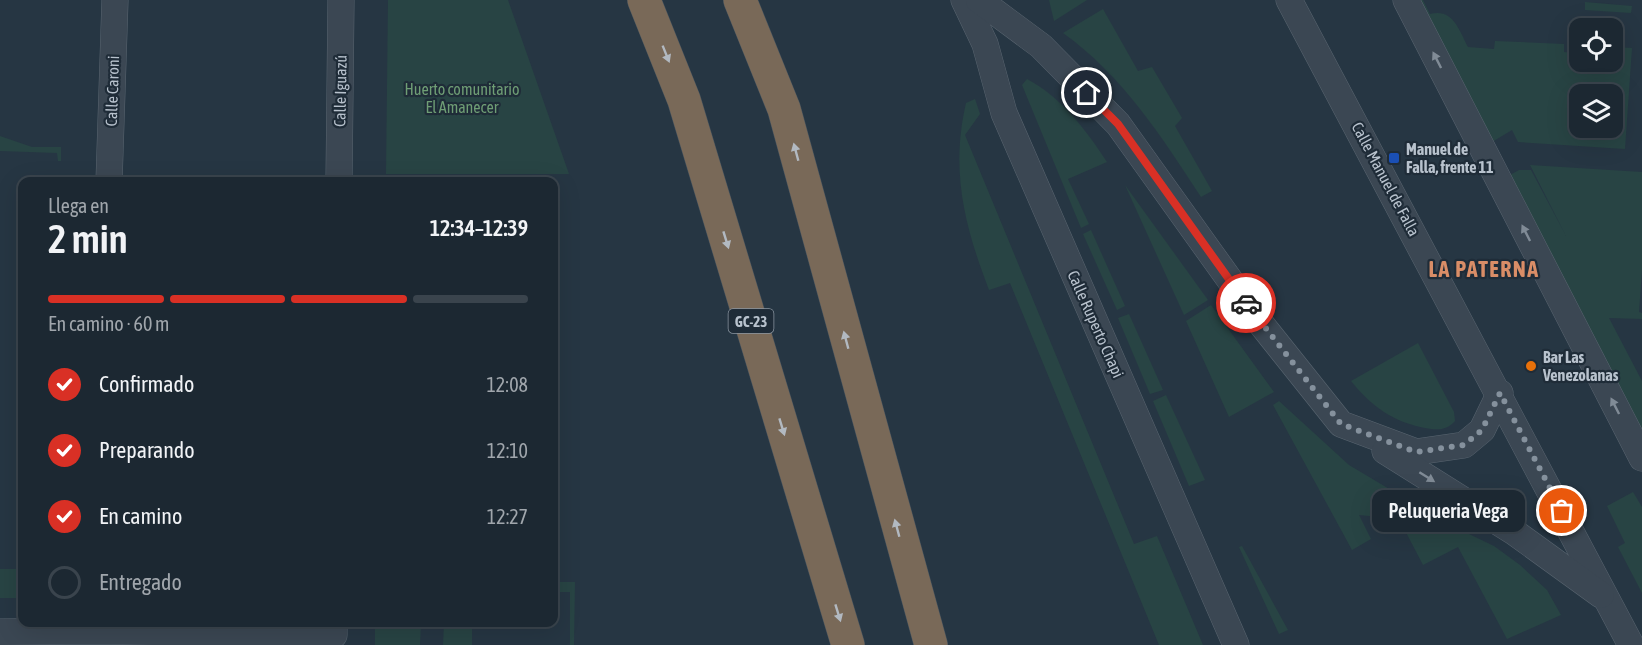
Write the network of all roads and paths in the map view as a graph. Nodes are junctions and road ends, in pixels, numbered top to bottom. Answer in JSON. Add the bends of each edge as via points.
{"nodes":[{"id":1,"x":115,"y":0,"type":"edge"},
{"id":2,"x":341,"y":0,"type":"edge"},
{"id":3,"x":645,"y":0,"type":"edge"},
{"id":4,"x":740,"y":0,"type":"edge"},
{"id":5,"x":964,"y":0,"type":"edge"},
{"id":6,"x":979,"y":0,"type":"edge"},
{"id":7,"x":1289,"y":0,"type":"edge"},
{"id":8,"x":1406,"y":0,"type":"edge"},
{"id":9,"x":109,"y":177,"type":"edge"},
{"id":10,"x":339,"y":177,"type":"edge"},
{"id":11,"x":1500,"y":393,"type":"junction"},
{"id":12,"x":1341,"y":424,"type":"junction"},
{"id":13,"x":1642,"y":458,"type":"edge"},
{"id":14,"x":1606,"y":599,"type":"junction"},
{"id":15,"x":94,"y":627,"type":"edge"},
{"id":16,"x":334,"y":629,"type":"edge"},
{"id":17,"x":0,"y":632,"type":"edge"},
{"id":18,"x":848,"y":645,"type":"edge"},
{"id":19,"x":931,"y":645,"type":"edge"},
{"id":20,"x":1236,"y":645,"type":"edge"},
{"id":21,"x":1630,"y":645,"type":"edge"}],
"edges":[{"from":1,"to":9,"type":"street","name":"Calle Caroni"},
{"from":2,"to":10,"type":"street","name":"Calle Iguazú"},
{"from":3,"to":18,"type":"highway","number":"GC-23","one_way":true,"via":[[684,100]]},
{"from":19,"to":4,"type":"highway","one_way":true,"via":[[784,109]]},
{"from":5,"to":20,"type":"street","name":"Calle Ruperto Chapi","via":[[985,44],[1004,113]]},
{"from":6,"to":12,"type":"street","via":[[1041,46],[1118,124],[1262,325]]},
{"from":7,"to":11,"type":"street","name":"Calle Manuel de Falla"},
{"from":13,"to":8,"type":"street","one_way":true},
{"from":11,"to":12,"type":"street","via":[[1482,430],[1464,445],[1416,452]]},
{"from":11,"to":14,"type":"street","name":"Calle Manuel de Falla"},
{"from":12,"to":14,"type":"street","one_way":true,"via":[[1514,532]]},
{"from":14,"to":21,"type":"street","name":"Calle Manuel de Falla"},
{"from":15,"to":16,"type":"street"},
{"from":15,"to":17,"type":"street"}]}
